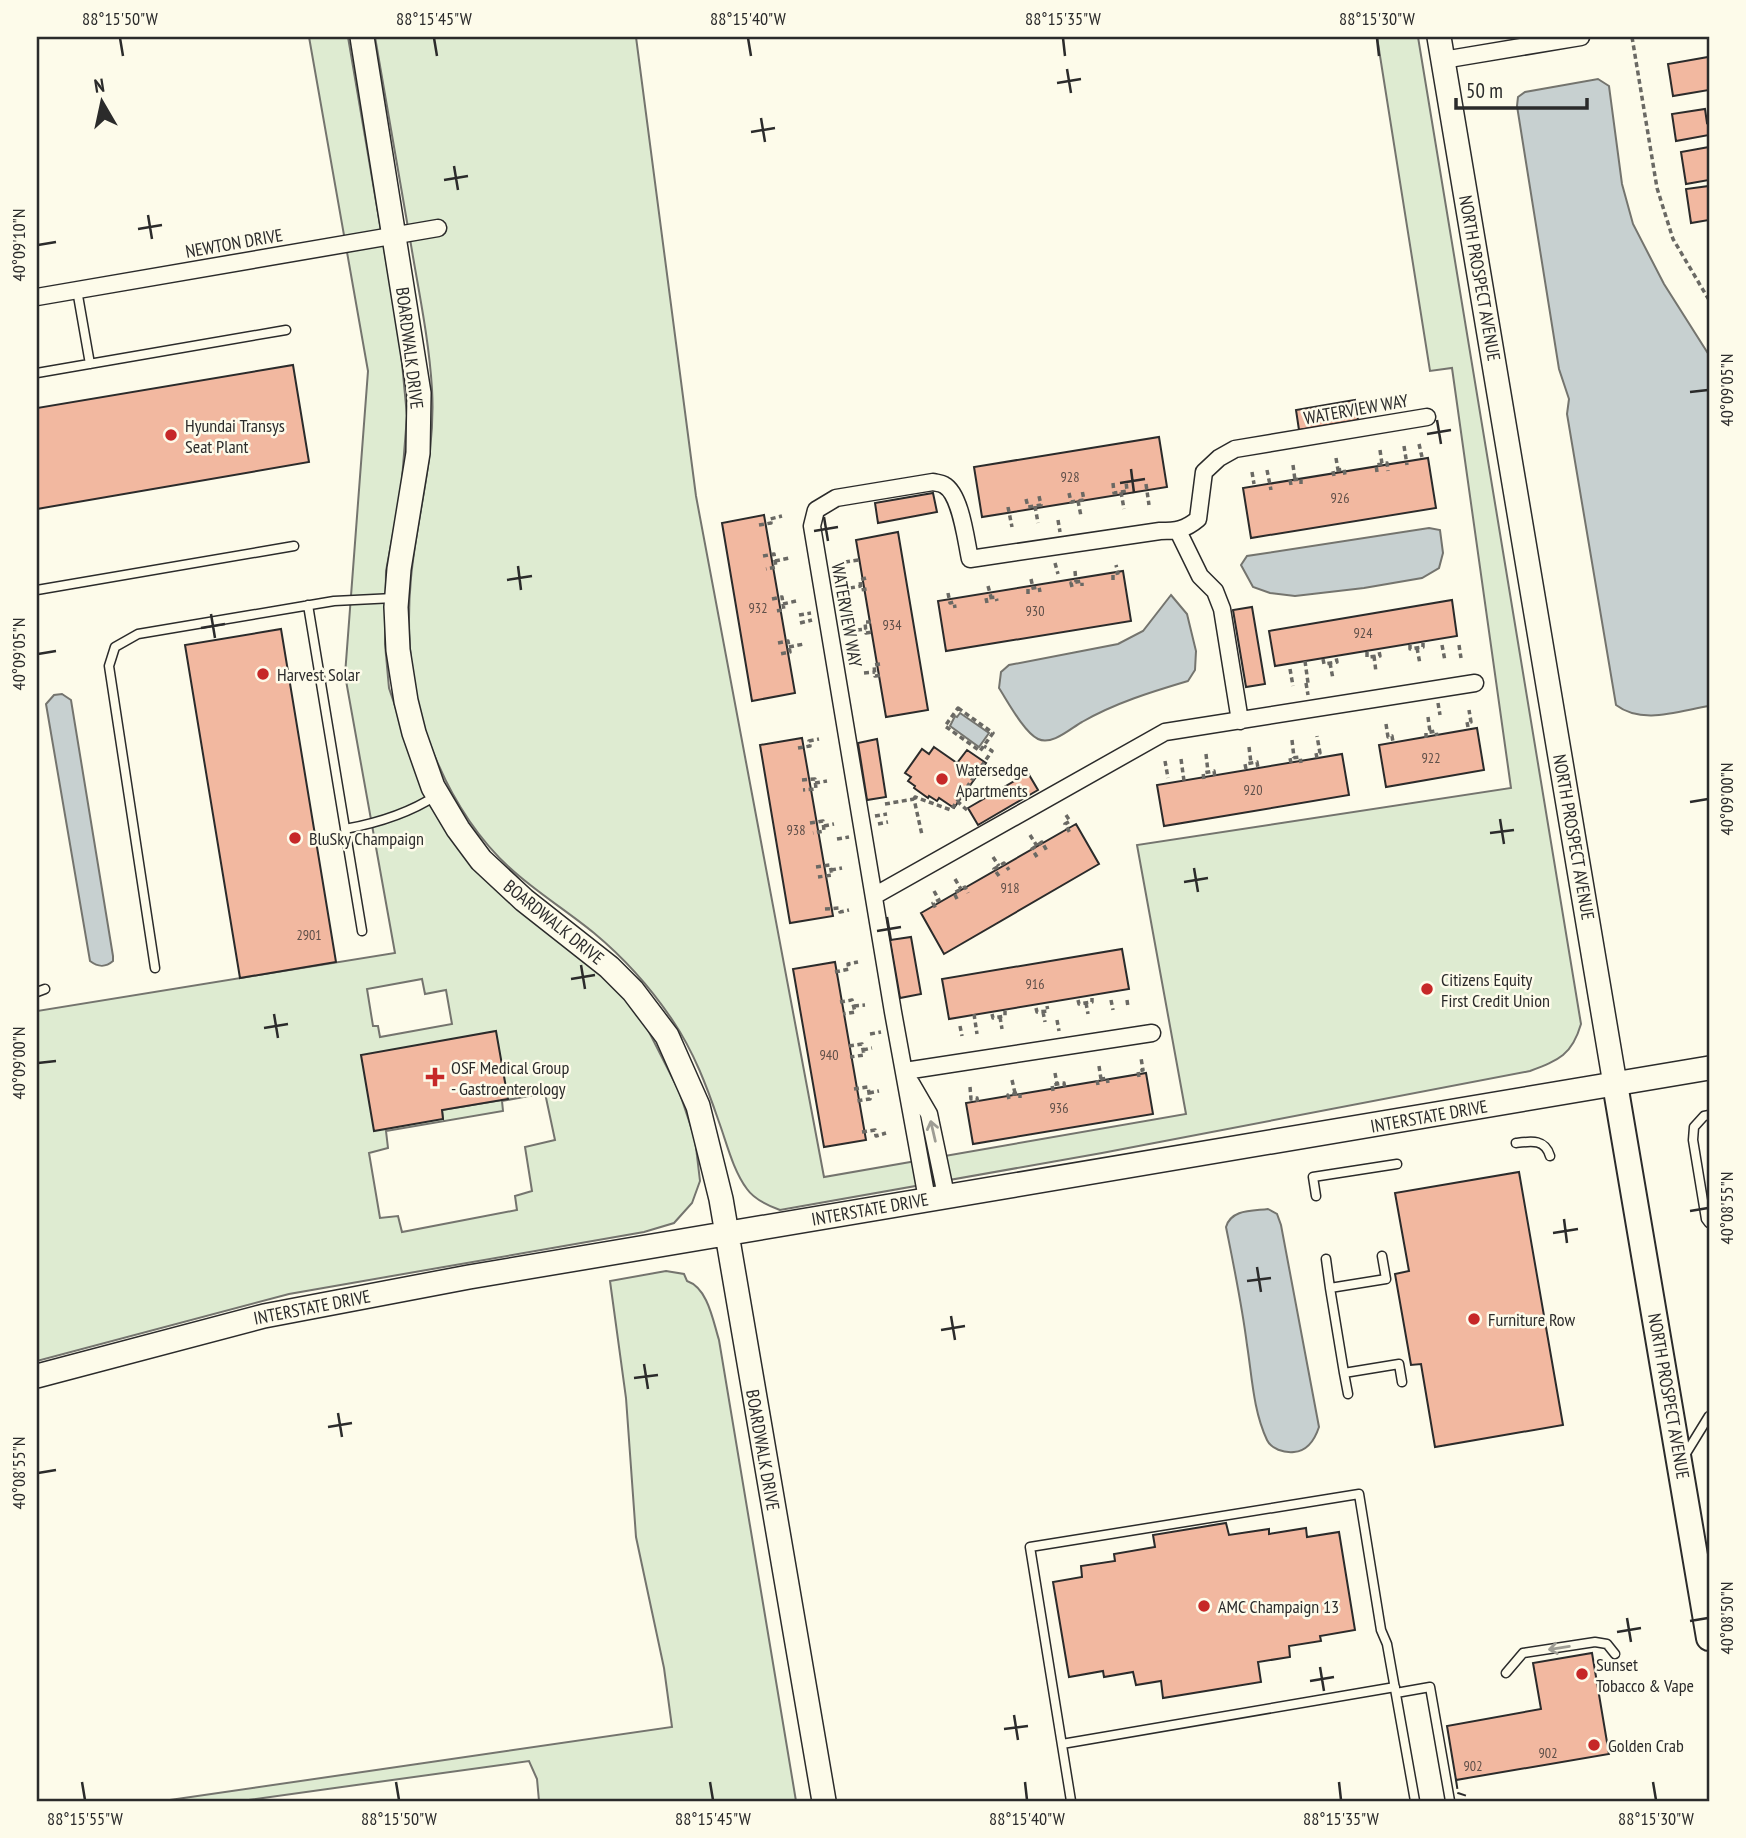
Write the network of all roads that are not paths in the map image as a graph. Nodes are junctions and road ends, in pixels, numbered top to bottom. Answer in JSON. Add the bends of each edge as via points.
{"nodes":[{"id":1,"x":362,"y":37,"type":"edge"},
{"id":2,"x":1439,"y":37,"type":"edge"},
{"id":3,"x":1581,"y":37,"type":"edge"},
{"id":4,"x":1443,"y":60,"type":"junction"},
{"id":5,"x":438,"y":228,"type":"dead end"},
{"id":6,"x":394,"y":235,"type":"junction"},
{"id":7,"x":77,"y":290,"type":"junction"},
{"id":8,"x":37,"y":297,"type":"edge"},
{"id":9,"x":286,"y":330,"type":"dead end"},
{"id":10,"x":90,"y":364,"type":"junction"},
{"id":11,"x":37,"y":373,"type":"edge"},
{"id":12,"x":1427,"y":416,"type":"dead end"},
{"id":13,"x":1178,"y":531,"type":"junction"},
{"id":14,"x":294,"y":546,"type":"dead end"},
{"id":15,"x":37,"y":590,"type":"edge"},
{"id":16,"x":397,"y":598,"type":"junction"},
{"id":17,"x":308,"y":605,"type":"junction"},
{"id":18,"x":1475,"y":683,"type":"dead end"},
{"id":19,"x":1240,"y":721,"type":"junction"},
{"id":20,"x":438,"y":795,"type":"junction"},
{"id":21,"x":345,"y":829,"type":"junction"},
{"id":22,"x":874,"y":896,"type":"junction"},
{"id":23,"x":362,"y":930,"type":"dead end"},
{"id":24,"x":155,"y":968,"type":"dead end"},
{"id":25,"x":1152,"y":1033,"type":"dead end"},
{"id":26,"x":1709,"y":1068,"type":"edge"},
{"id":27,"x":905,"y":1072,"type":"junction"},
{"id":28,"x":1615,"y":1084,"type":"junction"},
{"id":29,"x":1709,"y":1115,"type":"edge"},
{"id":30,"x":1516,"y":1143,"type":"dead end"},
{"id":31,"x":1550,"y":1156,"type":"dead end"},
{"id":32,"x":1397,"y":1164,"type":"dead end"},
{"id":33,"x":1316,"y":1196,"type":"dead end"},
{"id":34,"x":936,"y":1197,"type":"junction"},
{"id":35,"x":1709,"y":1223,"type":"edge"},
{"id":36,"x":727,"y":1233,"type":"junction"},
{"id":37,"x":1382,"y":1256,"type":"dead end"},
{"id":38,"x":1326,"y":1259,"type":"dead end"},
{"id":39,"x":1330,"y":1288,"type":"junction"},
{"id":40,"x":1344,"y":1373,"type":"junction"},
{"id":41,"x":37,"y":1376,"type":"edge"},
{"id":42,"x":1402,"y":1382,"type":"dead end"},
{"id":43,"x":1348,"y":1394,"type":"dead end"},
{"id":44,"x":1709,"y":1416,"type":"edge"},
{"id":45,"x":1680,"y":1464,"type":"junction"},
{"id":46,"x":1709,"y":1638,"type":"edge"},
{"id":47,"x":1615,"y":1654,"type":"dead end"},
{"id":48,"x":1506,"y":1673,"type":"dead end"},
{"id":49,"x":1395,"y":1690,"type":"junction"},
{"id":50,"x":1062,"y":1744,"type":"junction"},
{"id":51,"x":824,"y":1801,"type":"edge"},
{"id":52,"x":1071,"y":1801,"type":"edge"},
{"id":53,"x":1415,"y":1801,"type":"edge"},
{"id":54,"x":1450,"y":1801,"type":"edge"}],
"edges":[{"from":1,"to":6,"type":"street","name":"BOARDWALK DRIVE"},
{"from":2,"to":4,"type":"street","name":"NORTH PROSPECT AVENUE"},
{"from":3,"to":4,"type":"street"},
{"from":4,"to":28,"type":"street","name":"NORTH PROSPECT AVENUE"},
{"from":5,"to":6,"type":"street","name":"NEWTON DRIVE"},
{"from":6,"to":7,"type":"street","name":"NEWTON DRIVE"},
{"from":6,"to":16,"type":"street","name":"BOARDWALK DRIVE","via":[[419,393],[418,453]]},
{"from":7,"to":8,"type":"street","name":"NEWTON DRIVE"},
{"from":7,"to":10,"type":"lane"},
{"from":9,"to":10,"type":"lane"},
{"from":10,"to":11,"type":"lane"},
{"from":12,"to":13,"type":"street","name":"WATERVIEW WAY","via":[[1235,449],[1204,472],[1198,519]]},
{"from":13,"to":19,"type":"street","via":[[1222,609]]},
{"from":13,"to":22,"type":"street","name":"WATERVIEW WAY","via":[[970,559],[959,508],[946,485],[933,482],[836,498],[816,510],[812,526]]},
{"from":14,"to":15,"type":"lane"},
{"from":16,"to":17,"type":"lane"},
{"from":16,"to":20,"type":"street","name":"BOARDWALK DRIVE","via":[[398,650],[406,701]]},
{"from":17,"to":21,"type":"lane"},
{"from":17,"to":24,"type":"lane","via":[[138,634],[115,647],[109,666]]},
{"from":18,"to":19,"type":"street"},
{"from":19,"to":22,"type":"street","via":[[1165,732]]},
{"from":20,"to":21,"type":"lane","via":[[378,823]]},
{"from":20,"to":36,"type":"street","name":"BOARDWALK DRIVE","via":[[481,860],[609,967],[667,1036],[698,1106]]},
{"from":21,"to":23,"type":"lane"},
{"from":22,"to":27,"type":"street","name":"WATERVIEW WAY"},
{"from":25,"to":27,"type":"street"},
{"from":26,"to":28,"type":"street","name":"INTERSTATE DRIVE"},
{"from":27,"to":34,"type":"street","name":"WATERVIEW WAY"},
{"from":28,"to":34,"type":"street","name":"INTERSTATE DRIVE"},
{"from":28,"to":45,"type":"main road","name":"NORTH PROSPECT AVENUE"},
{"from":29,"to":35,"type":"lane","via":[[1693,1127]]},
{"from":30,"to":31,"type":"lane","via":[[1542,1143]]},
{"from":32,"to":33,"type":"lane","via":[[1313,1177]]},
{"from":34,"to":36,"type":"street","name":"INTERSTATE DRIVE"},
{"from":36,"to":41,"type":"street","name":"INTERSTATE DRIVE","via":[[264,1316]]},
{"from":36,"to":51,"type":"street","name":"BOARDWALK DRIVE"},
{"from":37,"to":39,"type":"lane","via":[[1386,1279]]},
{"from":38,"to":39,"type":"lane"},
{"from":39,"to":40,"type":"lane"},
{"from":40,"to":42,"type":"lane","via":[[1399,1364]]},
{"from":40,"to":43,"type":"lane"},
{"from":44,"to":45,"type":"lane"},
{"from":45,"to":46,"type":"main road","name":"NORTH PROSPECT AVENUE"},
{"from":47,"to":48,"type":"lane","one_way":true,"via":[[1607,1644],[1595,1642],[1523,1653]]},
{"from":49,"to":50,"type":"lane"},
{"from":49,"to":50,"type":"lane","via":[[1359,1494],[1030,1547]]},
{"from":49,"to":53,"type":"lane"},
{"from":49,"to":54,"type":"lane","via":[[1430,1687]]},
{"from":50,"to":52,"type":"lane"}]}
